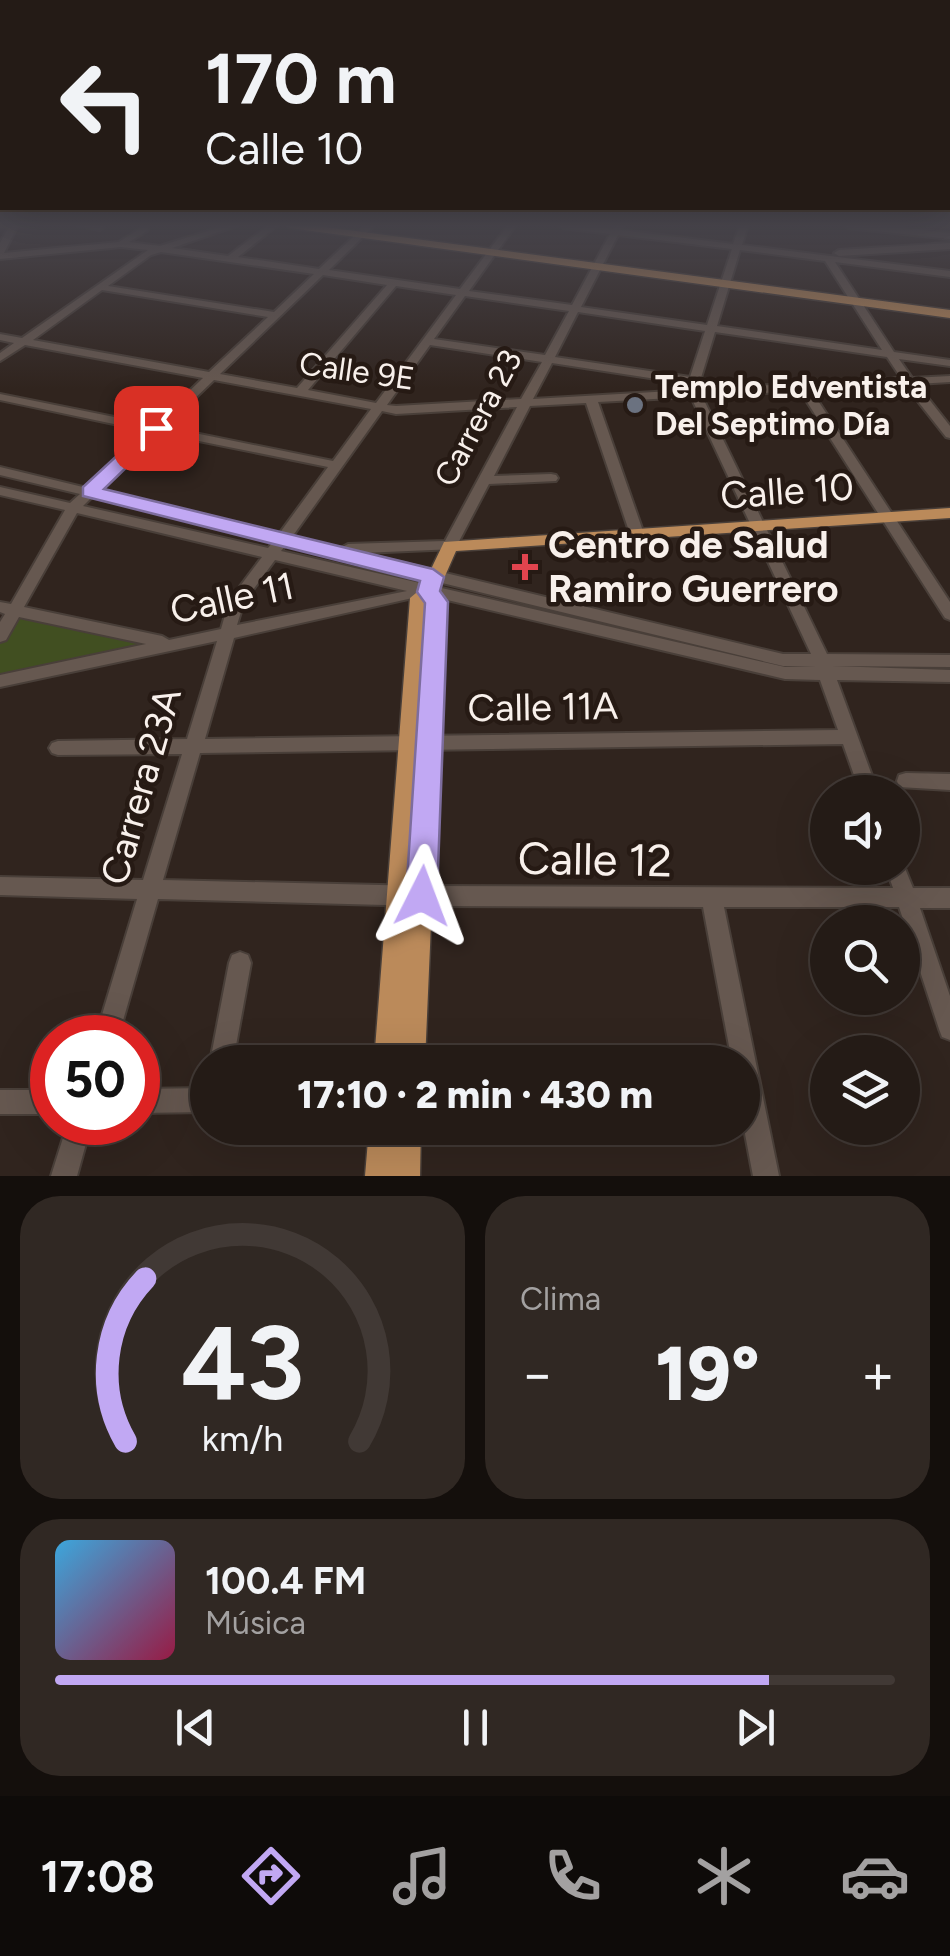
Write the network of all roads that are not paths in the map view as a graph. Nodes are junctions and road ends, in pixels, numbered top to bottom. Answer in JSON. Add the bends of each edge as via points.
{"nodes":[{"id":1,"x":108,"y":280,"type":"edge"},
{"id":2,"x":313,"y":280,"type":"edge"},
{"id":3,"x":380,"y":280,"type":"edge"},
{"id":4,"x":471,"y":280,"type":"edge"},
{"id":5,"x":589,"y":280,"type":"edge"},
{"id":6,"x":698,"y":280,"type":"edge"},
{"id":7,"x":727,"y":280,"type":"edge"},
{"id":8,"x":842,"y":280,"type":"edge"},
{"id":9,"x":394,"y":282,"type":"junction"},
{"id":10,"x":726,"y":284,"type":"junction"},
{"id":11,"x":98,"y":287,"type":"junction"},
{"id":12,"x":462,"y":292,"type":"junction"},
{"id":13,"x":857,"y":302,"type":"junction"},
{"id":14,"x":574,"y":309,"type":"junction"},
{"id":15,"x":950,"y":314,"type":"edge"},
{"id":16,"x":276,"y":315,"type":"junction"},
{"id":17,"x":710,"y":328,"type":"junction"},
{"id":18,"x":0,"y":337,"type":"edge"},
{"id":19,"x":23,"y":341,"type":"junction"},
{"id":20,"x":426,"y":341,"type":"junction"},
{"id":21,"x":892,"y":355,"type":"junction"},
{"id":22,"x":0,"y":358,"type":"edge"},
{"id":23,"x":548,"y":359,"type":"junction"},
{"id":24,"x":950,"y":363,"type":"edge"},
{"id":25,"x":212,"y":375,"type":"junction"},
{"id":26,"x":950,"y":379,"type":"edge"},
{"id":27,"x":908,"y":381,"type":"junction"},
{"id":28,"x":694,"y":387,"type":"junction"},
{"id":29,"x":802,"y":387,"type":"junction"},
{"id":30,"x":300,"y":391,"type":"junction"},
{"id":31,"x":0,"y":397,"type":"edge"},
{"id":32,"x":591,"y":399,"type":"junction"},
{"id":33,"x":524,"y":404,"type":"junction"},
{"id":34,"x":378,"y":407,"type":"junction"},
{"id":35,"x":156,"y":428,"type":"junction"},
{"id":36,"x":950,"y":434,"type":"edge"},
{"id":37,"x":335,"y":465,"type":"junction"},
{"id":38,"x":0,"y":471,"type":"edge"},
{"id":39,"x":551,"y":478,"type":"dead end"},
{"id":40,"x":484,"y":480,"type":"junction"},
{"id":41,"x":0,"y":491,"type":"edge"},
{"id":42,"x":90,"y":492,"type":"junction"},
{"id":43,"x":73,"y":508,"type":"junction"},
{"id":44,"x":950,"y":513,"type":"edge"},
{"id":45,"x":889,"y":518,"type":"junction"},
{"id":46,"x":759,"y":526,"type":"junction"},
{"id":47,"x":637,"y":534,"type":"junction"},
{"id":48,"x":281,"y":539,"type":"junction"},
{"id":49,"x":450,"y":546,"type":"junction"},
{"id":50,"x":330,"y":550,"type":"junction"},
{"id":51,"x":270,"y":555,"type":"junction"},
{"id":52,"x":431,"y":584,"type":"junction"},
{"id":53,"x":7,"y":609,"type":"edge"},
{"id":54,"x":950,"y":614,"type":"edge"},
{"id":55,"x":224,"y":633,"type":"junction"},
{"id":56,"x":0,"y":636,"type":"edge"},
{"id":57,"x":170,"y":644,"type":"junction"},
{"id":58,"x":950,"y":662,"type":"edge"},
{"id":59,"x":825,"y":670,"type":"junction"},
{"id":60,"x":950,"y":676,"type":"edge"},
{"id":61,"x":0,"y":680,"type":"edge"},
{"id":62,"x":849,"y":736,"type":"junction"},
{"id":63,"x":419,"y":744,"type":"junction"},
{"id":64,"x":192,"y":746,"type":"junction"},
{"id":65,"x":58,"y":748,"type":"dead end"},
{"id":66,"x":863,"y":775,"type":"edge"},
{"id":67,"x":920,"y":781,"type":"edge"},
{"id":68,"x":950,"y":782,"type":"edge"},
{"id":69,"x":902,"y":885,"type":"edge"},
{"id":70,"x":0,"y":886,"type":"edge"},
{"id":71,"x":151,"y":890,"type":"junction"},
{"id":72,"x":410,"y":896,"type":"junction"},
{"id":73,"x":907,"y":898,"type":"junction"},
{"id":74,"x":950,"y":898,"type":"edge"},
{"id":75,"x":712,"y":900,"type":"junction"},
{"id":76,"x":240,"y":964,"type":"dead end"},
{"id":77,"x":113,"y":1015,"type":"edge"},
{"id":78,"x":950,"y":1029,"type":"edge"},
{"id":79,"x":223,"y":1045,"type":"edge"},
{"id":80,"x":389,"y":1045,"type":"edge"},
{"id":81,"x":411,"y":1045,"type":"edge"},
{"id":82,"x":738,"y":1045,"type":"edge"},
{"id":83,"x":190,"y":1100,"type":"edge"},
{"id":84,"x":160,"y":1101,"type":"edge"},
{"id":85,"x":0,"y":1102,"type":"edge"},
{"id":86,"x":30,"y":1102,"type":"edge"},
{"id":87,"x":73,"y":1145,"type":"edge"},
{"id":88,"x":382,"y":1145,"type":"edge"},
{"id":89,"x":406,"y":1145,"type":"edge"},
{"id":90,"x":759,"y":1145,"type":"edge"},
{"id":91,"x":64,"y":1176,"type":"edge"},
{"id":92,"x":380,"y":1176,"type":"edge"},
{"id":93,"x":405,"y":1176,"type":"edge"},
{"id":94,"x":766,"y":1176,"type":"edge"}],
"edges":[{"from":1,"to":11,"type":"street"},
{"from":2,"to":16,"type":"street"},
{"from":3,"to":9,"type":"street"},
{"from":4,"to":12,"type":"street","name":"Carrera 23A"},
{"from":5,"to":14,"type":"street","name":"Carrera 23"},
{"from":6,"to":10,"type":"main road"},
{"from":7,"to":10,"type":"street"},
{"from":8,"to":13,"type":"street"},
{"from":9,"to":12,"type":"street"},
{"from":9,"to":30,"type":"street"},
{"from":10,"to":13,"type":"main road"},
{"from":10,"to":17,"type":"street"},
{"from":11,"to":16,"type":"street"},
{"from":11,"to":19,"type":"street"},
{"from":12,"to":14,"type":"street"},
{"from":12,"to":20,"type":"street","name":"Carrera 23A"},
{"from":13,"to":15,"type":"main road"},
{"from":13,"to":21,"type":"street"},
{"from":14,"to":17,"type":"street"},
{"from":14,"to":23,"type":"street","name":"Carrera 23"},
{"from":16,"to":25,"type":"street"},
{"from":17,"to":21,"type":"street"},
{"from":17,"to":28,"type":"street"},
{"from":18,"to":19,"type":"street","name":"Calle 9E"},
{"from":19,"to":22,"type":"street"},
{"from":19,"to":25,"type":"street","name":"Calle 9E"},
{"from":20,"to":23,"type":"street"},
{"from":20,"to":34,"type":"street","name":"Carrera 23A"},
{"from":21,"to":24,"type":"street"},
{"from":21,"to":27,"type":"street"},
{"from":23,"to":28,"type":"street"},
{"from":23,"to":33,"type":"street","name":"Carrera 23"},
{"from":25,"to":30,"type":"street","name":"Calle 9E"},
{"from":25,"to":35,"type":"street"},
{"from":26,"to":27,"type":"street","name":"Calle 9E"},
{"from":27,"to":29,"type":"street","name":"Calle 9E"},
{"from":27,"to":36,"type":"street"},
{"from":28,"to":29,"type":"street","name":"Calle 9E"},
{"from":28,"to":32,"type":"street","name":"Calle 9E"},
{"from":28,"to":46,"type":"street"},
{"from":29,"to":45,"type":"street"},
{"from":30,"to":34,"type":"street","name":"Calle 9E"},
{"from":31,"to":35,"type":"street"},
{"from":32,"to":33,"type":"street","name":"Calle 9E"},
{"from":32,"to":47,"type":"street"},
{"from":33,"to":34,"type":"street","name":"Calle 9E"},
{"from":33,"to":40,"type":"street","name":"Carrera 23"},
{"from":34,"to":37,"type":"street","name":"Carrera 23A"},
{"from":35,"to":37,"type":"street"},
{"from":35,"to":42,"type":"street"},
{"from":37,"to":48,"type":"street","name":"Carrera 23A"},
{"from":38,"to":42,"type":"street","name":"Calle 10"},
{"from":39,"to":40,"type":"street"},
{"from":40,"to":49,"type":"street","name":"Carrera 23"},
{"from":41,"to":43,"type":"street"},
{"from":42,"to":43,"type":"street"},
{"from":42,"to":48,"type":"street","name":"Calle 10"},
{"from":43,"to":51,"type":"street"},
{"from":43,"to":53,"type":"street"},
{"from":44,"to":45,"type":"main road","name":"Calle 10"},
{"from":45,"to":46,"type":"main road","name":"Calle 10"},
{"from":45,"to":54,"type":"street"},
{"from":46,"to":47,"type":"main road","name":"Calle 10"},
{"from":46,"to":59,"type":"street"},
{"from":47,"to":49,"type":"main road","name":"Calle 10"},
{"from":48,"to":50,"type":"street","name":"Calle 10"},
{"from":48,"to":51,"type":"street","name":"Carrera 23A"},
{"from":49,"to":50,"type":"street","name":"Calle 10"},
{"from":49,"to":52,"type":"main road","name":"Carrera 23"},
{"from":50,"to":52,"type":"street","name":"Calle 10"},
{"from":51,"to":52,"type":"street"},
{"from":51,"to":55,"type":"street","name":"Carrera 23A"},
{"from":52,"to":55,"type":"street","name":"Calle 11"},
{"from":52,"to":59,"type":"street","name":"Calle 11","via":[[785,673]]},
{"from":52,"to":63,"type":"main road","via":[[436,602]]},
{"from":53,"to":56,"type":"street"},
{"from":53,"to":57,"type":"street"},
{"from":55,"to":57,"type":"street","name":"Calle 11"},
{"from":55,"to":64,"type":"street","name":"Carrera 23A"},
{"from":57,"to":61,"type":"street","name":"Calle 11"},
{"from":58,"to":59,"type":"street","name":"Calle 11"},
{"from":59,"to":60,"type":"street","name":"Calle 11"},
{"from":59,"to":62,"type":"street"},
{"from":62,"to":63,"type":"street","name":"Calle 11A"},
{"from":62,"to":66,"type":"street"},
{"from":63,"to":64,"type":"street","name":"Calle 11A"},
{"from":63,"to":72,"type":"main road"},
{"from":64,"to":65,"type":"street","name":"Calle 11A"},
{"from":64,"to":71,"type":"street","name":"Carrera 23A"},
{"from":67,"to":68,"type":"street"},
{"from":69,"to":73,"type":"street"},
{"from":70,"to":71,"type":"street","name":"Calle 12"},
{"from":71,"to":72,"type":"street","name":"Calle 12"},
{"from":71,"to":77,"type":"street","name":"Carrera 23A"},
{"from":72,"to":75,"type":"street","name":"Calle 12"},
{"from":72,"to":80,"type":"main road"},
{"from":72,"to":81,"type":"main road"},
{"from":73,"to":74,"type":"street","name":"Calle 12"},
{"from":73,"to":75,"type":"street","name":"Calle 12"},
{"from":73,"to":78,"type":"street"},
{"from":75,"to":82,"type":"street"},
{"from":76,"to":79,"type":"street"},
{"from":83,"to":84,"type":"street"},
{"from":85,"to":86,"type":"street"},
{"from":87,"to":91,"type":"street"},
{"from":88,"to":92,"type":"main road"},
{"from":89,"to":93,"type":"main road"},
{"from":90,"to":94,"type":"street"}]}
